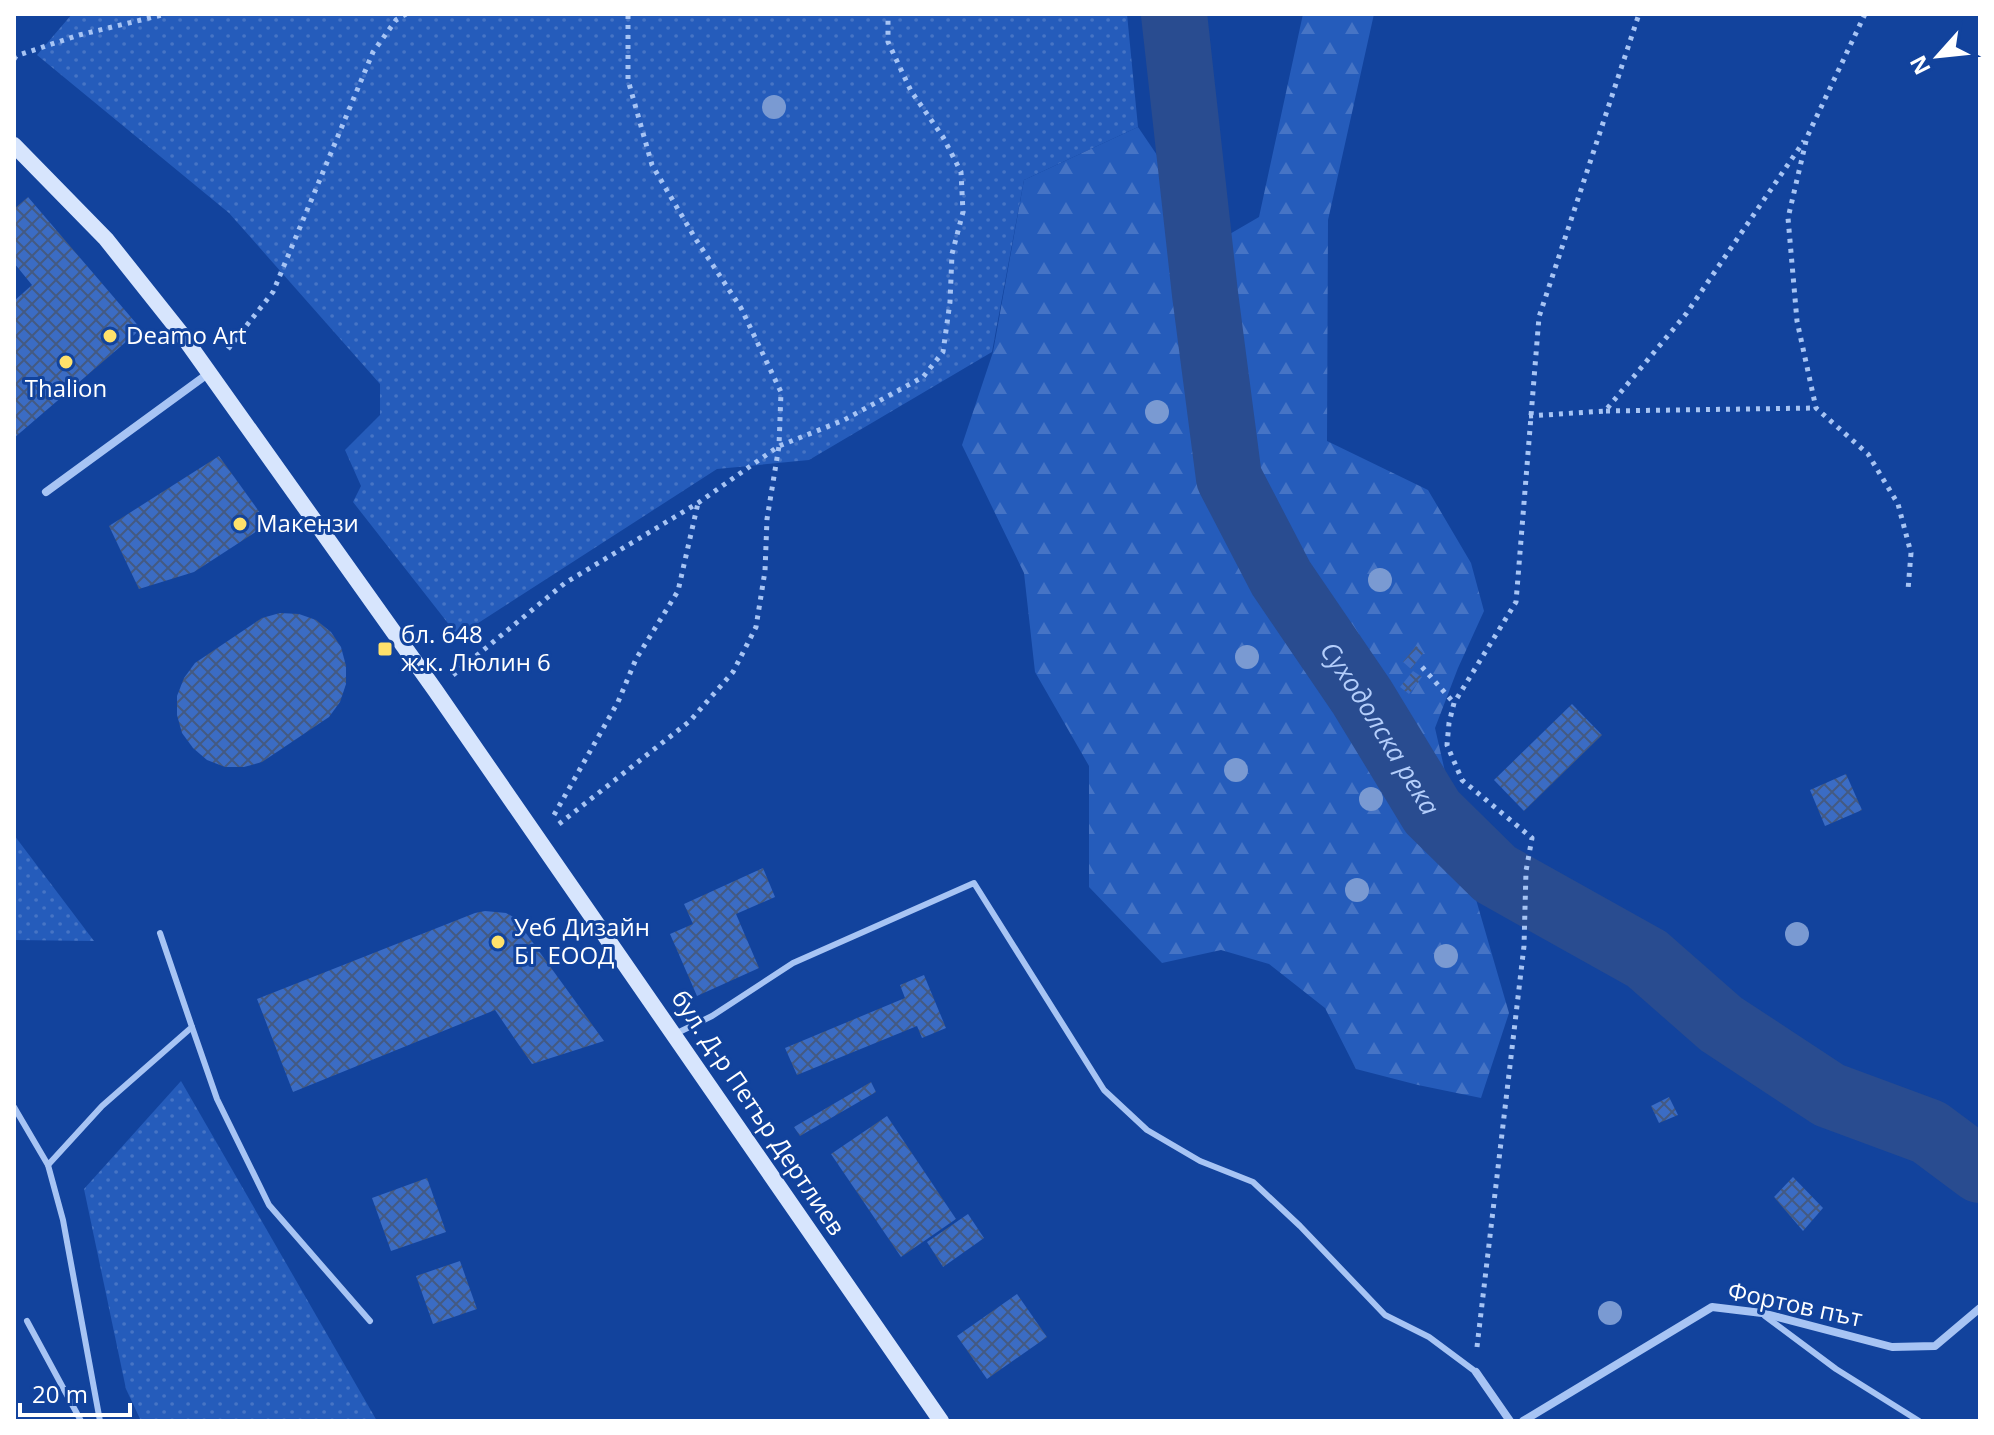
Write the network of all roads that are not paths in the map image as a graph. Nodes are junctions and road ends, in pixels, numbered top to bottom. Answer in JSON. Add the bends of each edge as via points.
{"nodes":[{"id":1,"x":14,"y":145,"type":"edge"},
{"id":2,"x":209,"y":373,"type":"junction"},
{"id":3,"x":46,"y":492,"type":"dead end"},
{"id":4,"x":160,"y":933,"type":"dead end"},
{"id":5,"x":192,"y":1027,"type":"junction"},
{"id":6,"x":675,"y":1034,"type":"junction"},
{"id":7,"x":14,"y":1107,"type":"edge"},
{"id":8,"x":48,"y":1165,"type":"junction"},
{"id":9,"x":1980,"y":1308,"type":"edge"},
{"id":10,"x":1762,"y":1313,"type":"junction"},
{"id":11,"x":27,"y":1321,"type":"dead end"},
{"id":12,"x":370,"y":1321,"type":"dead end"},
{"id":13,"x":1476,"y":1372,"type":"joint"},
{"id":14,"x":81,"y":1421,"type":"edge"},
{"id":15,"x":100,"y":1421,"type":"edge"},
{"id":16,"x":941,"y":1421,"type":"edge"},
{"id":17,"x":1510,"y":1421,"type":"edge"},
{"id":18,"x":1523,"y":1421,"type":"edge"},
{"id":19,"x":1919,"y":1421,"type":"edge"}],
"edges":[{"from":1,"to":2,"type":"main road","name":"бул. Д-р Петър Дертлиев","via":[[106,239]]},
{"from":2,"to":3,"type":"street"},
{"from":2,"to":6,"type":"main road","name":"бул. Д-р Петър Дертлиев"},
{"from":4,"to":5,"type":"lane"},
{"from":5,"to":8,"type":"lane","via":[[102,1106]]},
{"from":5,"to":12,"type":"lane","via":[[217,1099],[269,1205]]},
{"from":6,"to":13,"type":"lane","via":[[793,963],[974,883],[1104,1090],[1147,1130],[1200,1161],[1253,1182],[1385,1315],[1429,1337]]},
{"from":6,"to":16,"type":"main road","name":"бул. Д-р Петър Дертлиев"},
{"from":7,"to":8,"type":"lane"},
{"from":8,"to":15,"type":"lane"},
{"from":9,"to":10,"type":"street","name":"Фортов път","via":[[1935,1346],[1892,1347]]},
{"from":10,"to":18,"type":"street","name":"Фортов път","via":[[1712,1307]]},
{"from":10,"to":19,"type":"lane","via":[[1836,1369]]},
{"from":11,"to":14,"type":"lane"},
{"from":13,"to":17,"type":"street"}]}
